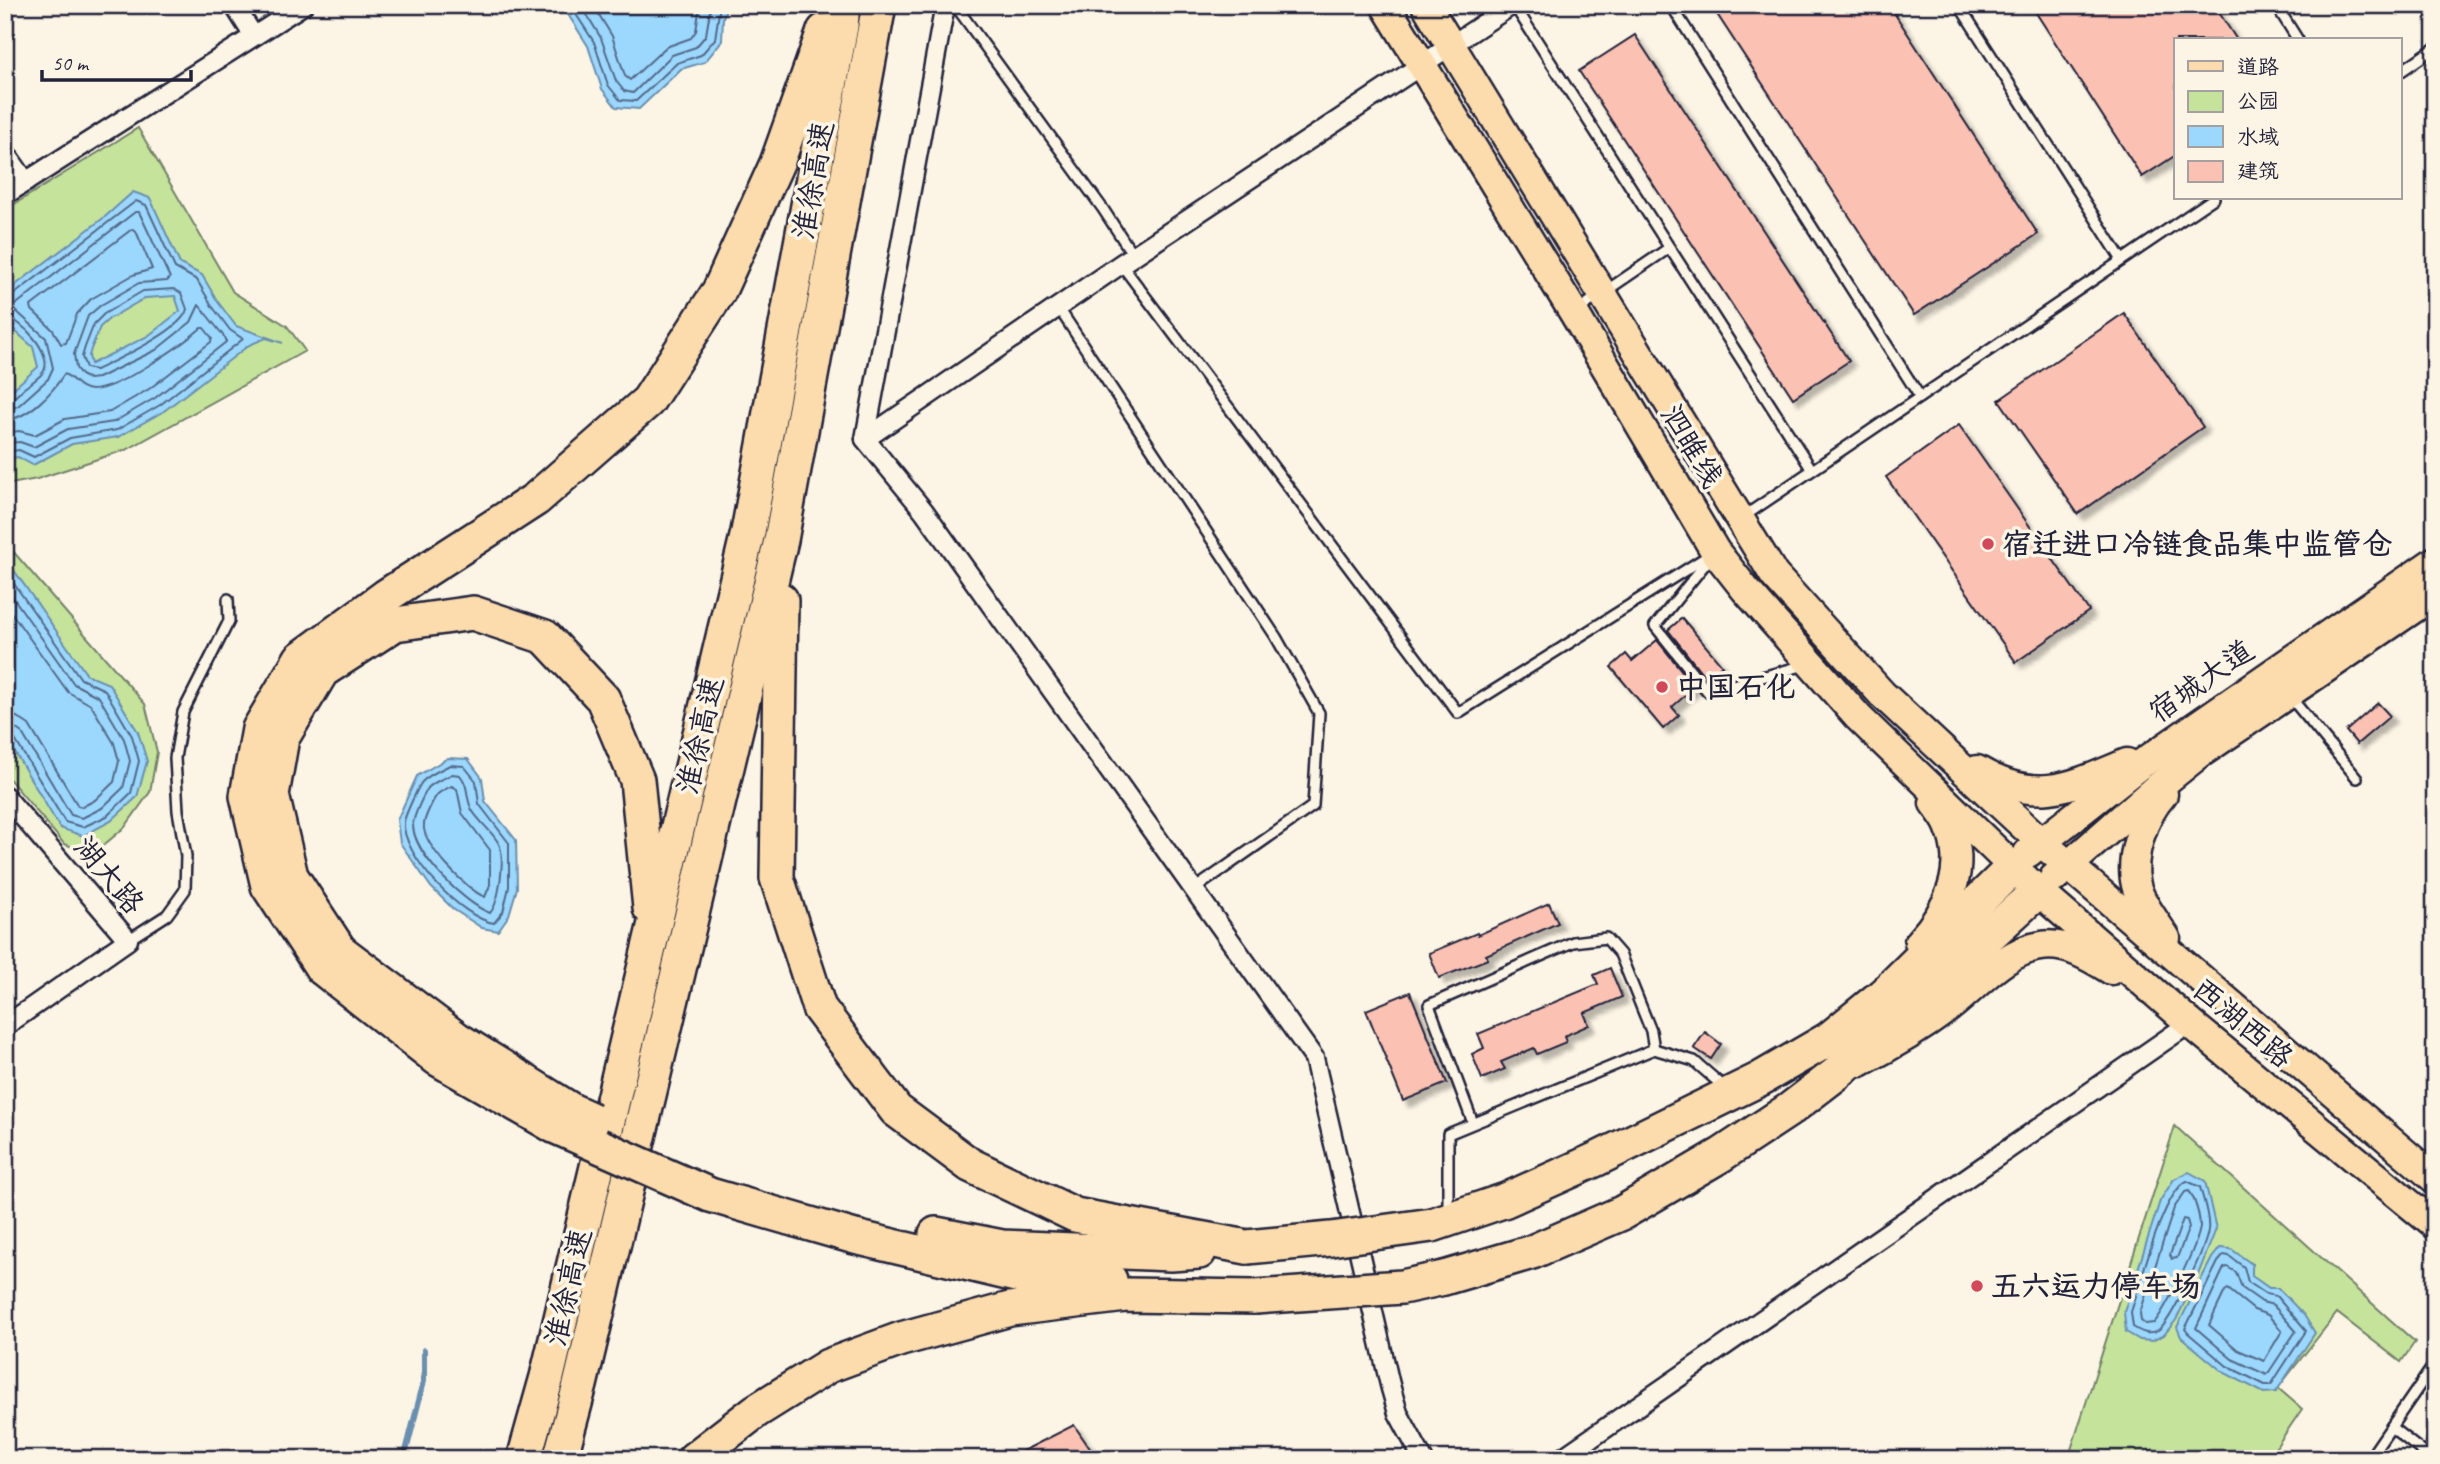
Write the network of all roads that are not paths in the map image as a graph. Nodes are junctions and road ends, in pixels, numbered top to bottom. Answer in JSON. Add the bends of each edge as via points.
{"nodes":[{"id":1,"x":234,"y":5,"type":"edge"},
{"id":2,"x":303,"y":5,"type":"edge"},
{"id":3,"x":833,"y":5,"type":"edge"},
{"id":4,"x":843,"y":5,"type":"edge"},
{"id":5,"x":879,"y":5,"type":"edge"},
{"id":6,"x":945,"y":5,"type":"edge"},
{"id":7,"x":955,"y":5,"type":"edge"},
{"id":8,"x":1385,"y":5,"type":"edge"},
{"id":9,"x":1426,"y":5,"type":"edge"},
{"id":10,"x":1513,"y":5,"type":"edge"},
{"id":11,"x":1671,"y":5,"type":"edge"},
{"id":12,"x":1959,"y":5,"type":"edge"},
{"id":13,"x":2276,"y":5,"type":"edge"},
{"id":14,"x":253,"y":36,"type":"junction"},
{"id":15,"x":2297,"y":38,"type":"edge"},
{"id":16,"x":1451,"y":45,"type":"junction"},
{"id":17,"x":2435,"y":48,"type":"edge"},
{"id":18,"x":1421,"y":65,"type":"junction"},
{"id":19,"x":2402,"y":71,"type":"edge"},
{"id":20,"x":5,"y":152,"type":"edge"},
{"id":21,"x":26,"y":182,"type":"junction"},
{"id":22,"x":5,"y":195,"type":"edge"},
{"id":23,"x":2211,"y":200,"type":"edge"},
{"id":24,"x":1669,"y":248,"type":"junction"},
{"id":25,"x":1127,"y":259,"type":"junction"},
{"id":26,"x":2122,"y":260,"type":"junction"},
{"id":27,"x":1602,"y":294,"type":"junction"},
{"id":28,"x":1058,"y":307,"type":"junction"},
{"id":29,"x":1574,"y":313,"type":"junction"},
{"id":30,"x":1920,"y":397,"type":"junction"},
{"id":31,"x":865,"y":439,"type":"junction"},
{"id":32,"x":1812,"y":470,"type":"junction"},
{"id":33,"x":1739,"y":520,"type":"junction"},
{"id":34,"x":781,"y":540,"type":"junction"},
{"id":35,"x":1716,"y":551,"type":"junction"},
{"id":36,"x":2435,"y":561,"type":"edge"},
{"id":37,"x":2435,"y":594,"type":"edge"},
{"id":38,"x":228,"y":598,"type":"dead end"},
{"id":39,"x":1811,"y":663,"type":"junction"},
{"id":40,"x":2287,"y":694,"type":"junction"},
{"id":41,"x":2192,"y":744,"type":"junction"},
{"id":42,"x":1941,"y":749,"type":"junction"},
{"id":43,"x":1906,"y":764,"type":"junction"},
{"id":44,"x":2357,"y":778,"type":"dead end"},
{"id":45,"x":5,"y":796,"type":"edge"},
{"id":46,"x":2042,"y":842,"type":"junction"},
{"id":47,"x":2068,"y":866,"type":"junction"},
{"id":48,"x":2013,"y":867,"type":"junction"},
{"id":49,"x":1193,"y":890,"type":"junction"},
{"id":50,"x":2038,"y":891,"type":"junction"},
{"id":51,"x":653,"y":932,"type":"junction"},
{"id":52,"x":128,"y":940,"type":"junction"},
{"id":53,"x":331,"y":959,"type":"junction"},
{"id":54,"x":2194,"y":973,"type":"junction"},
{"id":55,"x":2166,"y":1003,"type":"junction"},
{"id":56,"x":2190,"y":1023,"type":"junction"},
{"id":57,"x":5,"y":1026,"type":"edge"},
{"id":58,"x":1829,"y":1039,"type":"junction"},
{"id":59,"x":1654,"y":1049,"type":"junction"},
{"id":60,"x":1836,"y":1074,"type":"junction"},
{"id":61,"x":1730,"y":1093,"type":"junction"},
{"id":62,"x":1473,"y":1123,"type":"junction"},
{"id":63,"x":2435,"y":1179,"type":"edge"},
{"id":64,"x":2432,"y":1219,"type":"edge"},
{"id":65,"x":1440,"y":1222,"type":"junction"},
{"id":66,"x":852,"y":1227,"type":"junction"},
{"id":67,"x":1247,"y":1247,"type":"junction"},
{"id":68,"x":1255,"y":1297,"type":"junction"},
{"id":69,"x":2435,"y":1363,"type":"edge"},
{"id":70,"x":2391,"y":1427,"type":"junction"},
{"id":71,"x":524,"y":1459,"type":"edge"},
{"id":72,"x":560,"y":1459,"type":"edge"},
{"id":73,"x":694,"y":1459,"type":"edge"},
{"id":74,"x":1423,"y":1459,"type":"edge"},
{"id":75,"x":1562,"y":1459,"type":"edge"},
{"id":76,"x":2369,"y":1459,"type":"edge"},
{"id":77,"x":2432,"y":1459,"type":"edge"}],
"edges":[{"from":1,"to":14,"type":"street"},
{"from":2,"to":14,"type":"street"},
{"from":3,"to":53,"type":"highway","via":[[777,163],[719,291],[648,401],[537,499],[386,596],[301,658],[259,729],[247,796],[268,886]]},
{"from":4,"to":51,"type":"highway","name":"淮徐高速","via":[[748,532]]},
{"from":5,"to":34,"type":"highway","name":"淮徐高速"},
{"from":6,"to":31,"type":"street"},
{"from":7,"to":25,"type":"lane","via":[[1103,209]]},
{"from":8,"to":18,"type":"main road","name":"泗睢线"},
{"from":9,"to":16,"type":"main road","name":"泗睢线"},
{"from":10,"to":16,"type":"street"},
{"from":10,"to":24,"type":"lane"},
{"from":11,"to":30,"type":"lane"},
{"from":12,"to":26,"type":"lane"},
{"from":13,"to":15,"type":"lane"},
{"from":14,"to":21,"type":"street"},
{"from":16,"to":18,"type":"street"},
{"from":16,"to":27,"type":"main road","name":"泗睢线"},
{"from":17,"to":19,"type":"lane"},
{"from":18,"to":25,"type":"street"},
{"from":18,"to":29,"type":"main road","name":"泗睢线"},
{"from":20,"to":21,"type":"street"},
{"from":21,"to":22,"type":"street"},
{"from":23,"to":26,"type":"lane"},
{"from":24,"to":27,"type":"lane"},
{"from":24,"to":32,"type":"lane"},
{"from":25,"to":28,"type":"street"},
{"from":25,"to":35,"type":"lane","via":[[1458,713]]},
{"from":26,"to":30,"type":"lane"},
{"from":27,"to":29,"type":"lane"},
{"from":27,"to":33,"type":"main road","name":"泗睢线"},
{"from":28,"to":31,"type":"street"},
{"from":28,"to":49,"type":"lane","via":[[1276,637],[1319,713],[1313,806]]},
{"from":29,"to":35,"type":"main road","name":"泗睢线"},
{"from":30,"to":32,"type":"lane"},
{"from":31,"to":49,"type":"street","via":[[923,511]]},
{"from":32,"to":33,"type":"lane"},
{"from":33,"to":42,"type":"main road","name":"泗睢线","via":[[1774,575],[1882,694]]},
{"from":34,"to":67,"type":"highway","via":[[777,878],[819,1008],[895,1110],[970,1165],[1075,1215]]},
{"from":34,"to":72,"type":"highway","name":"淮徐高速"},
{"from":35,"to":39,"type":"main road","name":"泗睢线"},
{"from":35,"to":39,"type":"lane","via":[[1655,626],[1708,692]]},
{"from":36,"to":41,"type":"main road","name":"宿城大道"},
{"from":37,"to":40,"type":"main road","name":"宿城大道"},
{"from":38,"to":52,"type":"lane","via":[[229,621],[183,712],[175,758],[177,811],[186,856],[184,890],[167,915]]},
{"from":39,"to":43,"type":"main road","name":"泗睢线"},
{"from":40,"to":41,"type":"main road","name":"宿城大道"},
{"from":40,"to":44,"type":"lane"},
{"from":41,"to":42,"type":"main road","via":[[2042,791],[1994,780]]},
{"from":41,"to":46,"type":"main road","name":"宿城大道","via":[[2137,767]]},
{"from":41,"to":47,"type":"main road","name":"宿城大道","via":[[2152,791]]},
{"from":41,"to":54,"type":"main road","via":[[2143,827],[2135,860],[2136,884],[2146,908]]},
{"from":42,"to":46,"type":"main road","name":"泗睢线"},
{"from":43,"to":48,"type":"main road","name":"泗睢线"},
{"from":43,"to":58,"type":"main road","via":[[1949,824],[1956,846],[1952,895],[1923,938]]},
{"from":45,"to":52,"type":"street","name":"湖大路"},
{"from":46,"to":47,"type":"main road","name":"西湖西路"},
{"from":46,"to":48,"type":"main road","name":"宿城大道"},
{"from":47,"to":50,"type":"main road","name":"宿城大道"},
{"from":47,"to":54,"type":"main road","name":"西湖西路"},
{"from":48,"to":50,"type":"main road","name":"西湖西路"},
{"from":48,"to":58,"type":"highway","via":[[1884,994]]},
{"from":49,"to":74,"type":"street","via":[[1314,1058],[1390,1385],[1398,1413]]},
{"from":50,"to":55,"type":"main road","name":"西湖西路"},
{"from":50,"to":60,"type":"highway"},
{"from":51,"to":53,"type":"highway","via":[[637,780],[603,699],[545,637],[473,613],[395,624],[333,664],[323,671],[282,738],[272,795],[291,876]]},
{"from":51,"to":71,"type":"highway","name":"淮徐高速"},
{"from":52,"to":57,"type":"street","name":"湖大路"},
{"from":53,"to":66,"type":"highway","bridge":true,"via":[[438,1059],[554,1126],[710,1195]]},
{"from":54,"to":63,"type":"main road","name":"西湖西路"},
{"from":55,"to":56,"type":"main road","name":"西湖西路"},
{"from":55,"to":60,"type":"main road","via":[[2069,948],[2042,946],[2019,952],[1905,1038]]},
{"from":56,"to":64,"type":"main road","name":"西湖西路"},
{"from":56,"to":75,"type":"street"},
{"from":58,"to":61,"type":"highway"},
{"from":59,"to":61,"type":"lane","via":[[1694,1061]]},
{"from":59,"to":62,"type":"lane"},
{"from":59,"to":62,"type":"lane","via":[[1620,954],[1606,938],[1573,942],[1429,1005]]},
{"from":60,"to":68,"type":"highway","bridge":true,"via":[[1789,1110],[1622,1213],[1532,1252],[1402,1287]]},
{"from":61,"to":65,"type":"highway","via":[[1597,1160],[1506,1200]]},
{"from":62,"to":65,"type":"lane","via":[[1448,1134]]},
{"from":65,"to":67,"type":"highway","bridge":true},
{"from":66,"to":67,"type":"highway","via":[[1002,1247],[1171,1254]]},
{"from":66,"to":68,"type":"highway","via":[[1024,1277],[1168,1282]]},
{"from":68,"to":73,"type":"highway","via":[[1126,1294],[1010,1309],[901,1339],[828,1366],[756,1411]]},
{"from":69,"to":70,"type":"lane"},
{"from":70,"to":76,"type":"lane"},
{"from":70,"to":77,"type":"lane"}]}
